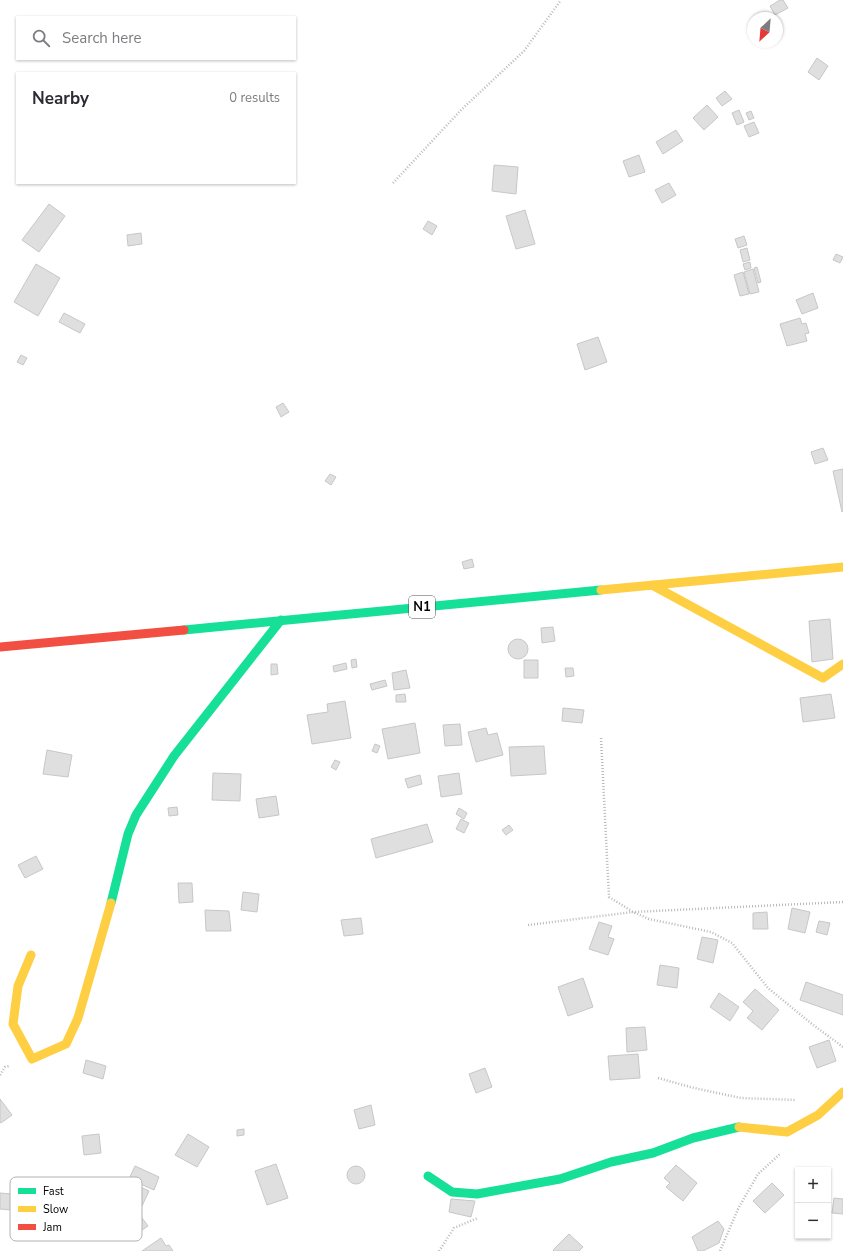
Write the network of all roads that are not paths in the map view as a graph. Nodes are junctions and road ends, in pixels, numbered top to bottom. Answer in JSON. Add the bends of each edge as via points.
{"nodes":[{"id":1,"x":843,"y":567,"type":"edge"},
{"id":2,"x":652,"y":585,"type":"junction"},
{"id":3,"x":281,"y":620,"type":"junction"},
{"id":4,"x":0,"y":647,"type":"edge"},
{"id":5,"x":843,"y":664,"type":"edge"},
{"id":6,"x":31,"y":955,"type":"dead end"},
{"id":7,"x":843,"y":1092,"type":"edge"},
{"id":8,"x":428,"y":1176,"type":"dead end"}],
"edges":[{"from":1,"to":2,"type":"main road","number":"N1"},
{"from":2,"to":3,"type":"main road","number":"N1"},
{"from":2,"to":5,"type":"main road","via":[[823,678]]},
{"from":3,"to":4,"type":"main road","number":"N1"},
{"from":3,"to":6,"type":"main road","via":[[174,756],[136,815],[128,834],[78,1018],[66,1044],[32,1058],[13,1024],[18,986]]},
{"from":7,"to":8,"type":"main road","via":[[818,1115],[787,1132],[740,1127],[693,1138],[653,1153],[611,1162],[560,1179],[477,1194],[452,1192]]}]}
